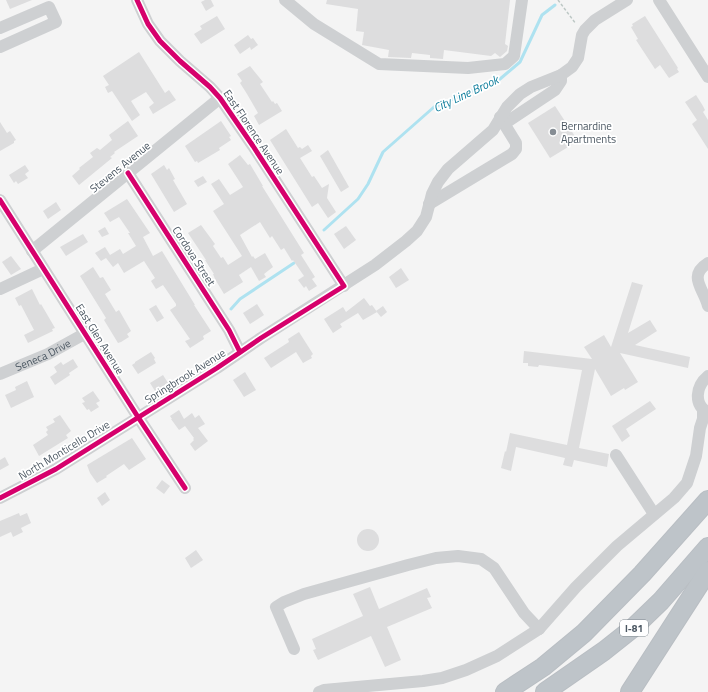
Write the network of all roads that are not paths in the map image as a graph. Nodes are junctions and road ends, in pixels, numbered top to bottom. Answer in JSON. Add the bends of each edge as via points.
{"nodes":[{"id":1,"x":137,"y":0,"type":"edge"},
{"id":2,"x":285,"y":0,"type":"edge"},
{"id":3,"x":522,"y":0,"type":"edge"},
{"id":4,"x":627,"y":0,"type":"edge"},
{"id":5,"x":659,"y":0,"type":"edge"},
{"id":6,"x":1,"y":24,"type":"edge"},
{"id":7,"x":0,"y":47,"type":"edge"},
{"id":8,"x":708,"y":77,"type":"edge"},
{"id":9,"x":220,"y":98,"type":"junction"},
{"id":10,"x":502,"y":120,"type":"junction"},
{"id":11,"x":128,"y":173,"type":"junction"},
{"id":12,"x":0,"y":200,"type":"edge"},
{"id":13,"x":429,"y":204,"type":"junction"},
{"id":14,"x":32,"y":251,"type":"junction"},
{"id":15,"x":708,"y":263,"type":"edge"},
{"id":16,"x":43,"y":269,"type":"junction"},
{"id":17,"x":344,"y":286,"type":"junction"},
{"id":18,"x":0,"y":289,"type":"edge"},
{"id":19,"x":706,"y":294,"type":"edge"},
{"id":20,"x":708,"y":306,"type":"edge"},
{"id":21,"x":86,"y":333,"type":"junction"},
{"id":22,"x":240,"y":352,"type":"junction"},
{"id":23,"x":0,"y":374,"type":"edge"},
{"id":24,"x":708,"y":376,"type":"edge"},
{"id":25,"x":705,"y":411,"type":"edge"},
{"id":26,"x":138,"y":417,"type":"junction"},
{"id":27,"x":708,"y":428,"type":"edge"},
{"id":28,"x":696,"y":449,"type":"junction"},
{"id":29,"x":616,"y":455,"type":"dead end"},
{"id":30,"x":185,"y":488,"type":"dead end"},
{"id":31,"x":0,"y":498,"type":"edge"},
{"id":32,"x":708,"y":500,"type":"edge"},
{"id":33,"x":654,"y":514,"type":"junction"},
{"id":34,"x":708,"y":548,"type":"edge"},
{"id":35,"x":708,"y":571,"type":"edge"},
{"id":36,"x":539,"y":629,"type":"junction"},
{"id":37,"x":294,"y":649,"type":"dead end"},
{"id":38,"x":319,"y":692,"type":"edge"},
{"id":39,"x":505,"y":692,"type":"edge"},
{"id":40,"x":545,"y":692,"type":"edge"},
{"id":41,"x":630,"y":692,"type":"edge"}],
"edges":[{"from":1,"to":9,"type":"street","name":"East Florence Avenue","via":[[148,24],[160,41]]},
{"from":2,"to":3,"type":"street","via":[[314,24],[379,64],[468,68],[505,64],[514,56]]},
{"from":4,"to":10,"type":"street","name":"Springbrook Avenue","via":[[595,20],[585,30],[578,58],[572,67],[561,75],[520,94],[507,107]]},
{"from":5,"to":8,"type":"street"},
{"from":6,"to":7,"type":"street","via":[[49,7],[56,22]]},
{"from":9,"to":11,"type":"street","name":"Stevens Avenue"},
{"from":9,"to":17,"type":"street","name":"East Florence Avenue"},
{"from":10,"to":13,"type":"street","name":"Springbrook Avenue","via":[[448,169],[438,182]]},
{"from":10,"to":13,"type":"street","via":[[516,143],[516,149],[512,154]]},
{"from":11,"to":14,"type":"street","name":"Stevens Avenue"},
{"from":11,"to":22,"type":"street","name":"Cordova Street","via":[[229,330]]},
{"from":12,"to":14,"type":"street","name":"East Glen Avenue"},
{"from":13,"to":17,"type":"street","name":"Springbrook Avenue","via":[[426,217],[406,241]]},
{"from":14,"to":16,"type":"street","name":"East Glen Avenue"},
{"from":15,"to":19,"type":"street","via":[[698,273],[698,283]]},
{"from":16,"to":18,"type":"street"},
{"from":16,"to":21,"type":"street","name":"East Glen Avenue"},
{"from":17,"to":22,"type":"street","name":"Springbrook Avenue"},
{"from":19,"to":20,"type":"street"},
{"from":21,"to":23,"type":"street","name":"Seneca Drive","via":[[48,354]]},
{"from":21,"to":26,"type":"street","name":"East Glen Avenue"},
{"from":22,"to":26,"type":"street","name":"Springbrook Avenue"},
{"from":24,"to":25,"type":"street","via":[[697,392]]},
{"from":25,"to":28,"type":"street"},
{"from":26,"to":30,"type":"street","name":"East Glen Avenue"},
{"from":26,"to":31,"type":"street","name":"North Monticello Drive","via":[[56,469]]},
{"from":27,"to":28,"type":"street"},
{"from":28,"to":33,"type":"street","via":[[687,483],[674,498]]},
{"from":29,"to":33,"type":"street"},
{"from":32,"to":39,"type":"highway","via":[[642,574],[584,632],[543,667]]},
{"from":33,"to":36,"type":"street","via":[[617,546]]},
{"from":34,"to":40,"type":"highway","number":"I-81","via":[[633,628]]},
{"from":35,"to":41,"type":"highway","number":"I-81"},
{"from":36,"to":37,"type":"street","via":[[524,613],[494,568],[481,559],[458,556],[408,565],[284,602],[276,607]]},
{"from":36,"to":38,"type":"street","via":[[497,656],[442,678]]}]}
